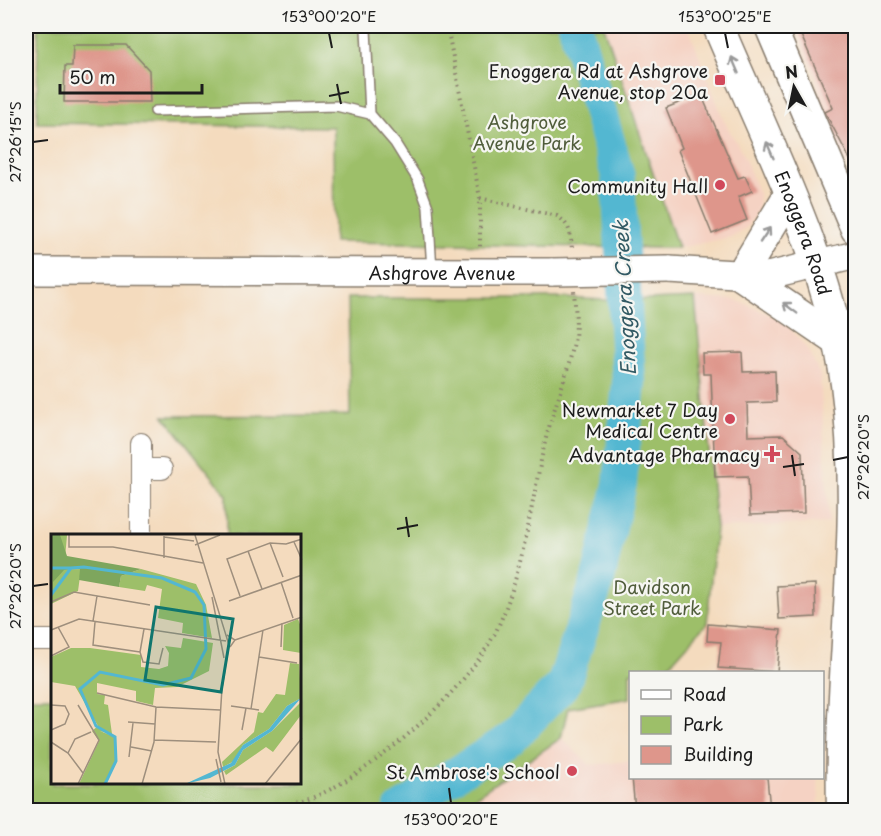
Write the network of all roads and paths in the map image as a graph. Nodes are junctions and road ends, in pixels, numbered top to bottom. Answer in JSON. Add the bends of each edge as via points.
{"nodes":[{"id":1,"x":447,"y":26,"type":"edge"},
{"id":2,"x":718,"y":26,"type":"edge"},
{"id":3,"x":770,"y":26,"type":"edge"},
{"id":4,"x":366,"y":29,"type":"dead end"},
{"id":5,"x":155,"y":111,"type":"dead end"},
{"id":6,"x":370,"y":114,"type":"junction"},
{"id":7,"x":847,"y":188,"type":"edge"},
{"id":8,"x":789,"y":195,"type":"junction"},
{"id":9,"x":480,"y":198,"type":"junction"},
{"id":10,"x":855,"y":229,"type":"edge"},
{"id":11,"x":480,"y":249,"type":"dead end"},
{"id":12,"x":855,"y":255,"type":"edge"},
{"id":13,"x":563,"y":264,"type":"junction"},
{"id":14,"x":817,"y":265,"type":"junction"},
{"id":15,"x":432,"y":270,"type":"junction"},
{"id":16,"x":26,"y":272,"type":"edge"},
{"id":17,"x":741,"y":275,"type":"junction"},
{"id":18,"x":574,"y":289,"type":"dead end"},
{"id":19,"x":838,"y":341,"type":"junction"},
{"id":20,"x":141,"y":443,"type":"dead end"},
{"id":21,"x":162,"y":469,"type":"dead end"},
{"id":22,"x":141,"y":470,"type":"junction"},
{"id":23,"x":141,"y":534,"type":"edge"},
{"id":24,"x":26,"y":640,"type":"edge"},
{"id":25,"x":51,"y":640,"type":"edge"},
{"id":26,"x":261,"y":810,"type":"edge"},
{"id":27,"x":842,"y":810,"type":"edge"}],
"edges":[{"from":1,"to":9,"type":"path"},
{"from":8,"to":2,"type":"main road","name":"Enoggera Road","one_way":true},
{"from":3,"to":7,"type":"main road"},
{"from":4,"to":6,"type":"lane"},
{"from":5,"to":6,"type":"lane","via":[[336,106]]},
{"from":6,"to":15,"type":"lane","via":[[395,143],[418,180],[428,207]]},
{"from":7,"to":10,"type":"main road"},
{"from":8,"to":14,"type":"main road","name":"Enoggera Road"},
{"from":17,"to":8,"type":"main road","one_way":true},
{"from":9,"to":11,"type":"path"},
{"from":9,"to":13,"type":"path","via":[[556,216],[567,223],[571,233]]},
{"from":12,"to":14,"type":"main road","name":"Ashgrove Avenue"},
{"from":13,"to":15,"type":"main road","name":"Ashgrove Avenue"},
{"from":13,"to":17,"type":"main road","name":"Ashgrove Avenue","bridge":true},
{"from":14,"to":17,"type":"main road","name":"Ashgrove Avenue","via":[[768,276]]},
{"from":14,"to":19,"type":"main road","name":"Enoggera Road"},
{"from":15,"to":16,"type":"main road","name":"Ashgrove Avenue"},
{"from":19,"to":17,"type":"main road","one_way":true},
{"from":18,"to":26,"type":"path","via":[[574,337],[546,439],[529,529],[498,627],[456,686],[404,737],[345,781],[309,799]]},
{"from":19,"to":27,"type":"main road","name":"Enoggera Road","via":[[849,423],[852,509]]},
{"from":20,"to":22,"type":"street"},
{"from":21,"to":22,"type":"street"},
{"from":22,"to":23,"type":"street"},
{"from":24,"to":25,"type":"street"}]}
